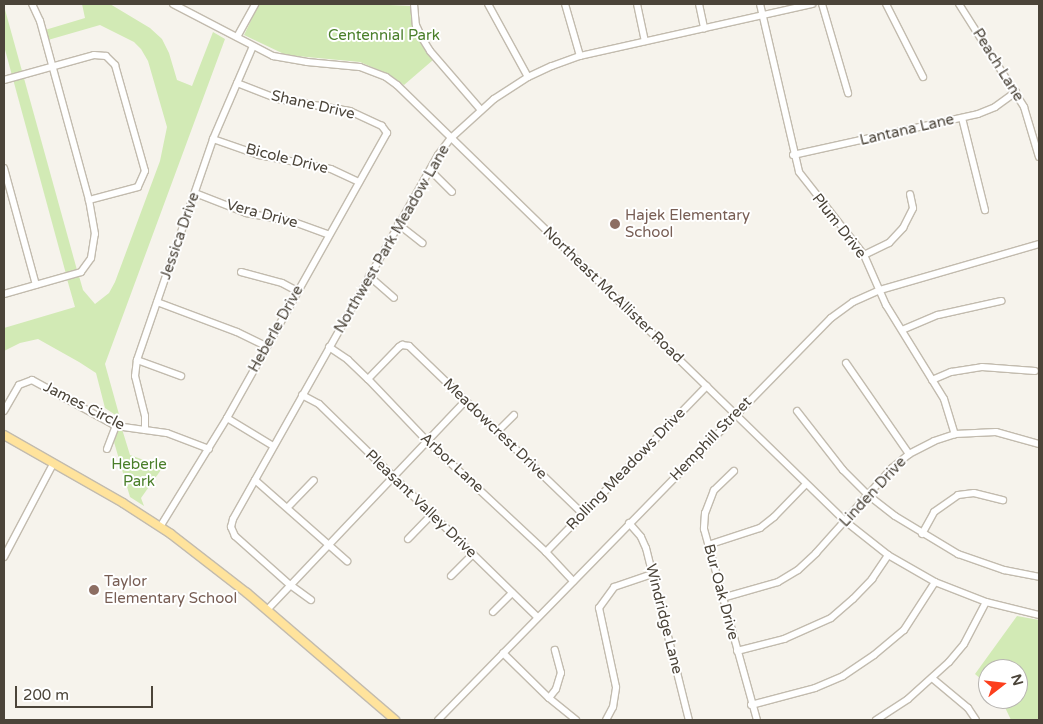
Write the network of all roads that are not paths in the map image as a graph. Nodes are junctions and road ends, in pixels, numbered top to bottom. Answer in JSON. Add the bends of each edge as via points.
{"nodes":[{"id":1,"x":32,"y":4,"type":"edge"},
{"id":2,"x":173,"y":4,"type":"edge"},
{"id":3,"x":255,"y":4,"type":"edge"},
{"id":4,"x":414,"y":4,"type":"edge"},
{"id":5,"x":488,"y":4,"type":"edge"},
{"id":6,"x":565,"y":4,"type":"edge"},
{"id":7,"x":637,"y":4,"type":"edge"},
{"id":8,"x":699,"y":4,"type":"edge"},
{"id":9,"x":760,"y":4,"type":"edge"},
{"id":10,"x":812,"y":4,"type":"edge"},
{"id":11,"x":822,"y":4,"type":"edge"},
{"id":12,"x":886,"y":4,"type":"edge"},
{"id":13,"x":960,"y":4,"type":"edge"},
{"id":14,"x":186,"y":7,"type":"edge"},
{"id":15,"x":762,"y":15,"type":"junction"},
{"id":16,"x":704,"y":28,"type":"junction"},
{"id":17,"x":237,"y":37,"type":"junction"},
{"id":18,"x":645,"y":42,"type":"junction"},
{"id":19,"x":254,"y":46,"type":"junction"},
{"id":20,"x":580,"y":56,"type":"junction"},
{"id":21,"x":52,"y":67,"type":"junction"},
{"id":22,"x":528,"y":76,"type":"junction"},
{"id":23,"x":924,"y":77,"type":"dead end"},
{"id":24,"x":4,"y":80,"type":"edge"},
{"id":25,"x":238,"y":83,"type":"junction"},
{"id":26,"x":1016,"y":92,"type":"junction"},
{"id":27,"x":848,"y":93,"type":"dead end"},
{"id":28,"x":481,"y":110,"type":"junction"},
{"id":29,"x":962,"y":118,"type":"junction"},
{"id":30,"x":386,"y":130,"type":"joint"},
{"id":31,"x":451,"y":138,"type":"junction"},
{"id":32,"x":213,"y":139,"type":"junction"},
{"id":33,"x":793,"y":155,"type":"junction"},
{"id":34,"x":1039,"y":157,"type":"edge"},
{"id":35,"x":4,"y":168,"type":"edge"},
{"id":36,"x":430,"y":170,"type":"junction"},
{"id":37,"x":359,"y":182,"type":"junction"},
{"id":38,"x":452,"y":192,"type":"dead end"},
{"id":39,"x":195,"y":193,"type":"junction"},
{"id":40,"x":910,"y":194,"type":"dead end"},
{"id":41,"x":89,"y":200,"type":"junction"},
{"id":42,"x":986,"y":210,"type":"dead end"},
{"id":43,"x":398,"y":224,"type":"junction"},
{"id":44,"x":329,"y":235,"type":"junction"},
{"id":45,"x":422,"y":243,"type":"dead end"},
{"id":46,"x":1039,"y":244,"type":"edge"},
{"id":47,"x":864,"y":255,"type":"junction"},
{"id":48,"x":241,"y":272,"type":"dead end"},
{"id":49,"x":369,"y":276,"type":"junction"},
{"id":50,"x":36,"y":285,"type":"junction"},
{"id":51,"x":880,"y":290,"type":"junction"},
{"id":52,"x":297,"y":291,"type":"junction"},
{"id":53,"x":4,"y":294,"type":"edge"},
{"id":54,"x":394,"y":298,"type":"dead end"},
{"id":55,"x":157,"y":302,"type":"junction"},
{"id":56,"x":1002,"y":302,"type":"dead end"},
{"id":57,"x":902,"y":330,"type":"junction"},
{"id":58,"x":266,"y":346,"type":"junction"},
{"id":59,"x":329,"y":347,"type":"junction"},
{"id":60,"x":137,"y":360,"type":"junction"},
{"id":61,"x":846,"y":363,"type":"dead end"},
{"id":62,"x":1035,"y":371,"type":"dead end"},
{"id":63,"x":181,"y":376,"type":"dead end"},
{"id":64,"x":368,"y":379,"type":"junction"},
{"id":65,"x":932,"y":380,"type":"junction"},
{"id":66,"x":707,"y":386,"type":"junction"},
{"id":67,"x":302,"y":394,"type":"junction"},
{"id":68,"x":465,"y":401,"type":"junction"},
{"id":69,"x":4,"y":411,"type":"edge"},
{"id":70,"x":797,"y":411,"type":"dead end"},
{"id":71,"x":514,"y":414,"type":"dead end"},
{"id":72,"x":735,"y":414,"type":"junction"},
{"id":73,"x":227,"y":418,"type":"junction"},
{"id":74,"x":116,"y":426,"type":"junction"},
{"id":75,"x":145,"y":430,"type":"junction"},
{"id":76,"x":497,"y":432,"type":"junction"},
{"id":77,"x":955,"y":434,"type":"junction"},
{"id":78,"x":4,"y":435,"type":"edge"},
{"id":79,"x":427,"y":441,"type":"junction"},
{"id":80,"x":1039,"y":444,"type":"edge"},
{"id":81,"x":274,"y":446,"type":"junction"},
{"id":82,"x":108,"y":449,"type":"dead end"},
{"id":83,"x":209,"y":449,"type":"junction"},
{"id":84,"x":908,"y":454,"type":"junction"},
{"id":85,"x":53,"y":464,"type":"junction"},
{"id":86,"x":734,"y":471,"type":"dead end"},
{"id":87,"x":393,"y":476,"type":"junction"},
{"id":88,"x":254,"y":480,"type":"junction"},
{"id":89,"x":314,"y":480,"type":"dead end"},
{"id":90,"x":806,"y":484,"type":"junction"},
{"id":91,"x":868,"y":495,"type":"junction"},
{"id":92,"x":1003,"y":500,"type":"dead end"},
{"id":93,"x":288,"y":506,"type":"junction"},
{"id":94,"x":432,"y":514,"type":"junction"},
{"id":95,"x":583,"y":514,"type":"junction"},
{"id":96,"x":845,"y":521,"type":"junction"},
{"id":97,"x":629,"y":523,"type":"junction"},
{"id":98,"x":160,"y":527,"type":"junction"},
{"id":99,"x":922,"y":534,"type":"junction"},
{"id":100,"x":408,"y":539,"type":"dead end"},
{"id":101,"x":329,"y":544,"type":"junction"},
{"id":102,"x":708,"y":545,"type":"junction"},
{"id":103,"x":546,"y":552,"type":"junction"},
{"id":104,"x":473,"y":554,"type":"junction"},
{"id":105,"x":888,"y":555,"type":"junction"},
{"id":106,"x":4,"y":557,"type":"edge"},
{"id":107,"x":347,"y":561,"type":"dead end"},
{"id":108,"x":652,"y":574,"type":"junction"},
{"id":109,"x":451,"y":576,"type":"dead end"},
{"id":110,"x":1039,"y":577,"type":"edge"},
{"id":111,"x":573,"y":581,"type":"junction"},
{"id":112,"x":936,"y":582,"type":"junction"},
{"id":113,"x":290,"y":585,"type":"junction"},
{"id":114,"x":512,"y":593,"type":"junction"},
{"id":115,"x":722,"y":598,"type":"junction"},
{"id":116,"x":311,"y":600,"type":"dead end"},
{"id":117,"x":986,"y":602,"type":"junction"},
{"id":118,"x":267,"y":610,"type":"junction"},
{"id":119,"x":493,"y":612,"type":"dead end"},
{"id":120,"x":1039,"y":615,"type":"edge"},
{"id":121,"x":538,"y":618,"type":"junction"},
{"id":122,"x":556,"y":650,"type":"dead end"},
{"id":123,"x":737,"y":651,"type":"junction"},
{"id":124,"x":503,"y":653,"type":"junction"},
{"id":125,"x":932,"y":678,"type":"junction"},
{"id":126,"x":549,"y":698,"type":"junction"},
{"id":127,"x":752,"y":705,"type":"junction"},
{"id":128,"x":395,"y":720,"type":"edge"},
{"id":129,"x":438,"y":720,"type":"edge"},
{"id":130,"x":576,"y":720,"type":"edge"},
{"id":131,"x":606,"y":720,"type":"edge"},
{"id":132,"x":689,"y":720,"type":"edge"},
{"id":133,"x":757,"y":720,"type":"edge"},
{"id":134,"x":876,"y":720,"type":"edge"},
{"id":135,"x":976,"y":720,"type":"edge"}],
"edges":[{"from":1,"to":21,"type":"street"},
{"from":2,"to":14,"type":"street","name":"Northeast McAllister Road"},
{"from":3,"to":17,"type":"street"},
{"from":4,"to":28,"type":"street","via":[[416,25],[422,38]]},
{"from":5,"to":22,"type":"street"},
{"from":6,"to":20,"type":"street"},
{"from":7,"to":18,"type":"street"},
{"from":8,"to":16,"type":"street"},
{"from":9,"to":15,"type":"street","name":"Plum Drive"},
{"from":10,"to":15,"type":"street","name":"Northwest Park Meadow Lane"},
{"from":11,"to":27,"type":"street"},
{"from":12,"to":23,"type":"street"},
{"from":13,"to":26,"type":"street","name":"Peach Lane"},
{"from":14,"to":17,"type":"street","name":"Northeast McAllister Road"},
{"from":15,"to":16,"type":"street","name":"Northwest Park Meadow Lane"},
{"from":15,"to":33,"type":"street","name":"Plum Drive"},
{"from":16,"to":18,"type":"street","name":"Northwest Park Meadow Lane"},
{"from":17,"to":19,"type":"street","name":"Northeast McAllister Road"},
{"from":18,"to":20,"type":"street","name":"Northwest Park Meadow Lane"},
{"from":19,"to":25,"type":"street","name":"Jessica Drive"},
{"from":19,"to":31,"type":"street","name":"Northeast McAllister Road","via":[[288,60],[349,65],[373,72],[397,85]]},
{"from":20,"to":22,"type":"street","name":"Northwest Park Meadow Lane"},
{"from":21,"to":24,"type":"street"},
{"from":21,"to":41,"type":"street"},
{"from":21,"to":41,"type":"street","via":[[94,55],[106,56],[115,64],[145,171],[138,187]]},
{"from":22,"to":28,"type":"street","name":"Northwest Park Meadow Lane"},
{"from":25,"to":30,"type":"street","name":"Shane Drive","via":[[278,99],[345,110]]},
{"from":25,"to":32,"type":"street","name":"Jessica Drive"},
{"from":26,"to":29,"type":"street","name":"Lantana Lane","via":[[987,111]]},
{"from":26,"to":34,"type":"street","name":"Peach Lane","via":[[1024,107]]},
{"from":28,"to":31,"type":"street","name":"Northwest Park Meadow Lane"},
{"from":29,"to":33,"type":"street","name":"Lantana Lane"},
{"from":29,"to":42,"type":"street"},
{"from":30,"to":37,"type":"street","name":"Heberle Drive","via":[[386,136]]},
{"from":31,"to":36,"type":"street","name":"Northwest Park Meadow Lane"},
{"from":31,"to":66,"type":"street","name":"Northeast McAllister Road"},
{"from":32,"to":37,"type":"street","name":"Bicole Drive","via":[[259,155],[331,169]]},
{"from":32,"to":39,"type":"street","name":"Jessica Drive"},
{"from":33,"to":47,"type":"street","name":"Plum Drive","via":[[803,179]]},
{"from":35,"to":50,"type":"street"},
{"from":36,"to":38,"type":"street"},
{"from":36,"to":43,"type":"street","name":"Northwest Park Meadow Lane"},
{"from":37,"to":44,"type":"street","name":"Heberle Drive"},
{"from":39,"to":44,"type":"street","name":"Vera Drive","via":[[246,212],[294,222]]},
{"from":39,"to":55,"type":"street","name":"Jessica Drive"},
{"from":40,"to":47,"type":"street","via":[[912,208],[903,228],[889,243]]},
{"from":41,"to":50,"type":"street","via":[[95,223],[91,258],[81,272]]},
{"from":43,"to":45,"type":"street"},
{"from":43,"to":49,"type":"street","name":"Northwest Park Meadow Lane"},
{"from":44,"to":52,"type":"street","name":"Heberle Drive"},
{"from":46,"to":51,"type":"street","name":"Hemphill Street"},
{"from":47,"to":51,"type":"street","name":"Plum Drive"},
{"from":48,"to":52,"type":"street","via":[[282,283]]},
{"from":49,"to":54,"type":"street"},
{"from":49,"to":59,"type":"street","name":"Northwest Park Meadow Lane"},
{"from":50,"to":53,"type":"street"},
{"from":51,"to":57,"type":"street","name":"Plum Drive"},
{"from":51,"to":72,"type":"street","name":"Hemphill Street","via":[[853,302],[831,318]]},
{"from":52,"to":58,"type":"street","name":"Heberle Drive"},
{"from":55,"to":58,"type":"street"},
{"from":55,"to":60,"type":"street","name":"Jessica Drive"},
{"from":56,"to":57,"type":"street","via":[[938,315]]},
{"from":57,"to":65,"type":"street","name":"Plum Drive"},
{"from":58,"to":73,"type":"street","name":"Heberle Drive"},
{"from":59,"to":64,"type":"street","name":"Arbor Lane"},
{"from":59,"to":67,"type":"street","name":"Northwest Park Meadow Lane"},
{"from":60,"to":63,"type":"street"},
{"from":60,"to":75,"type":"street","name":"Jessica Drive","via":[[135,376]]},
{"from":61,"to":84,"type":"street"},
{"from":62,"to":65,"type":"street","via":[[982,367],[951,372]]},
{"from":64,"to":68,"type":"street","name":"Meadowcrest Drive","via":[[399,347],[406,345]]},
{"from":64,"to":79,"type":"street","name":"Arbor Lane"},
{"from":65,"to":77,"type":"street","name":"Plum Drive","via":[[948,407]]},
{"from":66,"to":72,"type":"street","name":"Northeast McAllister Road"},
{"from":66,"to":95,"type":"street","name":"Rolling Meadows Drive"},
{"from":67,"to":81,"type":"street","name":"Northwest Park Meadow Lane"},
{"from":67,"to":87,"type":"street","name":"Pleasant Valley Drive","via":[[319,404]]},
{"from":68,"to":76,"type":"street","name":"Meadowcrest Drive"},
{"from":68,"to":79,"type":"street"},
{"from":69,"to":74,"type":"street","name":"James Circle","via":[[19,384],[32,380]]},
{"from":70,"to":91,"type":"street","via":[[843,470]]},
{"from":71,"to":76,"type":"street"},
{"from":72,"to":90,"type":"street","name":"Northeast McAllister Road"},
{"from":72,"to":97,"type":"street","name":"Hemphill Street"},
{"from":73,"to":81,"type":"street"},
{"from":73,"to":83,"type":"street","name":"Heberle Drive"},
{"from":74,"to":75,"type":"street","name":"James Circle"},
{"from":74,"to":82,"type":"street"},
{"from":75,"to":83,"type":"street","name":"James Circle","via":[[167,433]]},
{"from":76,"to":95,"type":"street","name":"Meadowcrest Drive"},
{"from":77,"to":80,"type":"street","name":"Linden Drive","via":[[996,432]]},
{"from":77,"to":84,"type":"street","name":"Linden Drive"},
{"from":78,"to":85,"type":"main road"},
{"from":79,"to":87,"type":"street"},
{"from":79,"to":103,"type":"street","name":"Arbor Lane"},
{"from":81,"to":88,"type":"street","name":"Northwest Park Meadow Lane"},
{"from":83,"to":98,"type":"street","name":"Heberle Drive"},
{"from":84,"to":91,"type":"street","name":"Linden Drive"},
{"from":85,"to":98,"type":"main road"},
{"from":85,"to":106,"type":"street"},
{"from":86,"to":102,"type":"street","name":"Bur Oak Drive","via":[[724,478],[708,501],[704,529]]},
{"from":87,"to":94,"type":"street","name":"Pleasant Valley Drive"},
{"from":87,"to":101,"type":"street"},
{"from":88,"to":93,"type":"street"},
{"from":88,"to":113,"type":"street","name":"Northwest Park Meadow Lane","via":[[231,527],[235,536]]},
{"from":89,"to":93,"type":"street"},
{"from":90,"to":96,"type":"street","name":"Northeast McAllister Road"},
{"from":90,"to":102,"type":"street","via":[[760,528]]},
{"from":91,"to":96,"type":"street","name":"Linden Drive"},
{"from":91,"to":99,"type":"street"},
{"from":92,"to":99,"type":"street","via":[[974,493],[958,495],[934,512]]},
{"from":93,"to":101,"type":"street"},
{"from":94,"to":100,"type":"street"},
{"from":94,"to":104,"type":"street","name":"Pleasant Valley Drive"},
{"from":95,"to":103,"type":"street","name":"Rolling Meadows Drive"},
{"from":96,"to":105,"type":"street","name":"Northeast McAllister Road"},
{"from":96,"to":115,"type":"street","name":"Linden Drive","via":[[816,553],[785,578]]},
{"from":97,"to":108,"type":"street","name":"Windridge Lane","via":[[640,537]]},
{"from":97,"to":111,"type":"street","name":"Hemphill Street"},
{"from":98,"to":118,"type":"main road"},
{"from":99,"to":110,"type":"street","via":[[958,554],[1004,570]]},
{"from":101,"to":107,"type":"street"},
{"from":101,"to":113,"type":"street"},
{"from":102,"to":115,"type":"street","name":"Bur Oak Drive"},
{"from":103,"to":111,"type":"street","name":"Arbor Lane"},
{"from":104,"to":109,"type":"street"},
{"from":104,"to":114,"type":"street","name":"Pleasant Valley Drive"},
{"from":105,"to":112,"type":"street","name":"Northeast McAllister Road"},
{"from":105,"to":123,"type":"street","via":[[853,600],[831,618],[784,639]]},
{"from":108,"to":131,"type":"street","via":[[614,587],[599,608],[616,687],[613,706]]},
{"from":108,"to":132,"type":"street","name":"Windridge Lane"},
{"from":111,"to":121,"type":"street","name":"Hemphill Street"},
{"from":112,"to":117,"type":"street","name":"Northeast McAllister Road"},
{"from":112,"to":127,"type":"street","via":[[904,630],[843,676],[815,688]]},
{"from":113,"to":116,"type":"street"},
{"from":113,"to":118,"type":"street"},
{"from":114,"to":119,"type":"street"},
{"from":114,"to":121,"type":"street","name":"Pleasant Valley Drive"},
{"from":115,"to":123,"type":"street","name":"Bur Oak Drive"},
{"from":117,"to":120,"type":"street","name":"Northeast McAllister Road"},
{"from":117,"to":125,"type":"street","via":[[964,644]]},
{"from":118,"to":128,"type":"main road"},
{"from":121,"to":124,"type":"street","name":"Hemphill Street"},
{"from":122,"to":126,"type":"street","via":[[560,681]]},
{"from":123,"to":127,"type":"street","name":"Bur Oak Drive"},
{"from":124,"to":126,"type":"street"},
{"from":124,"to":129,"type":"street","name":"Hemphill Street"},
{"from":125,"to":134,"type":"street"},
{"from":125,"to":135,"type":"street","via":[[968,708]]},
{"from":126,"to":130,"type":"street"},
{"from":127,"to":133,"type":"street","name":"Bur Oak Drive"}]}
